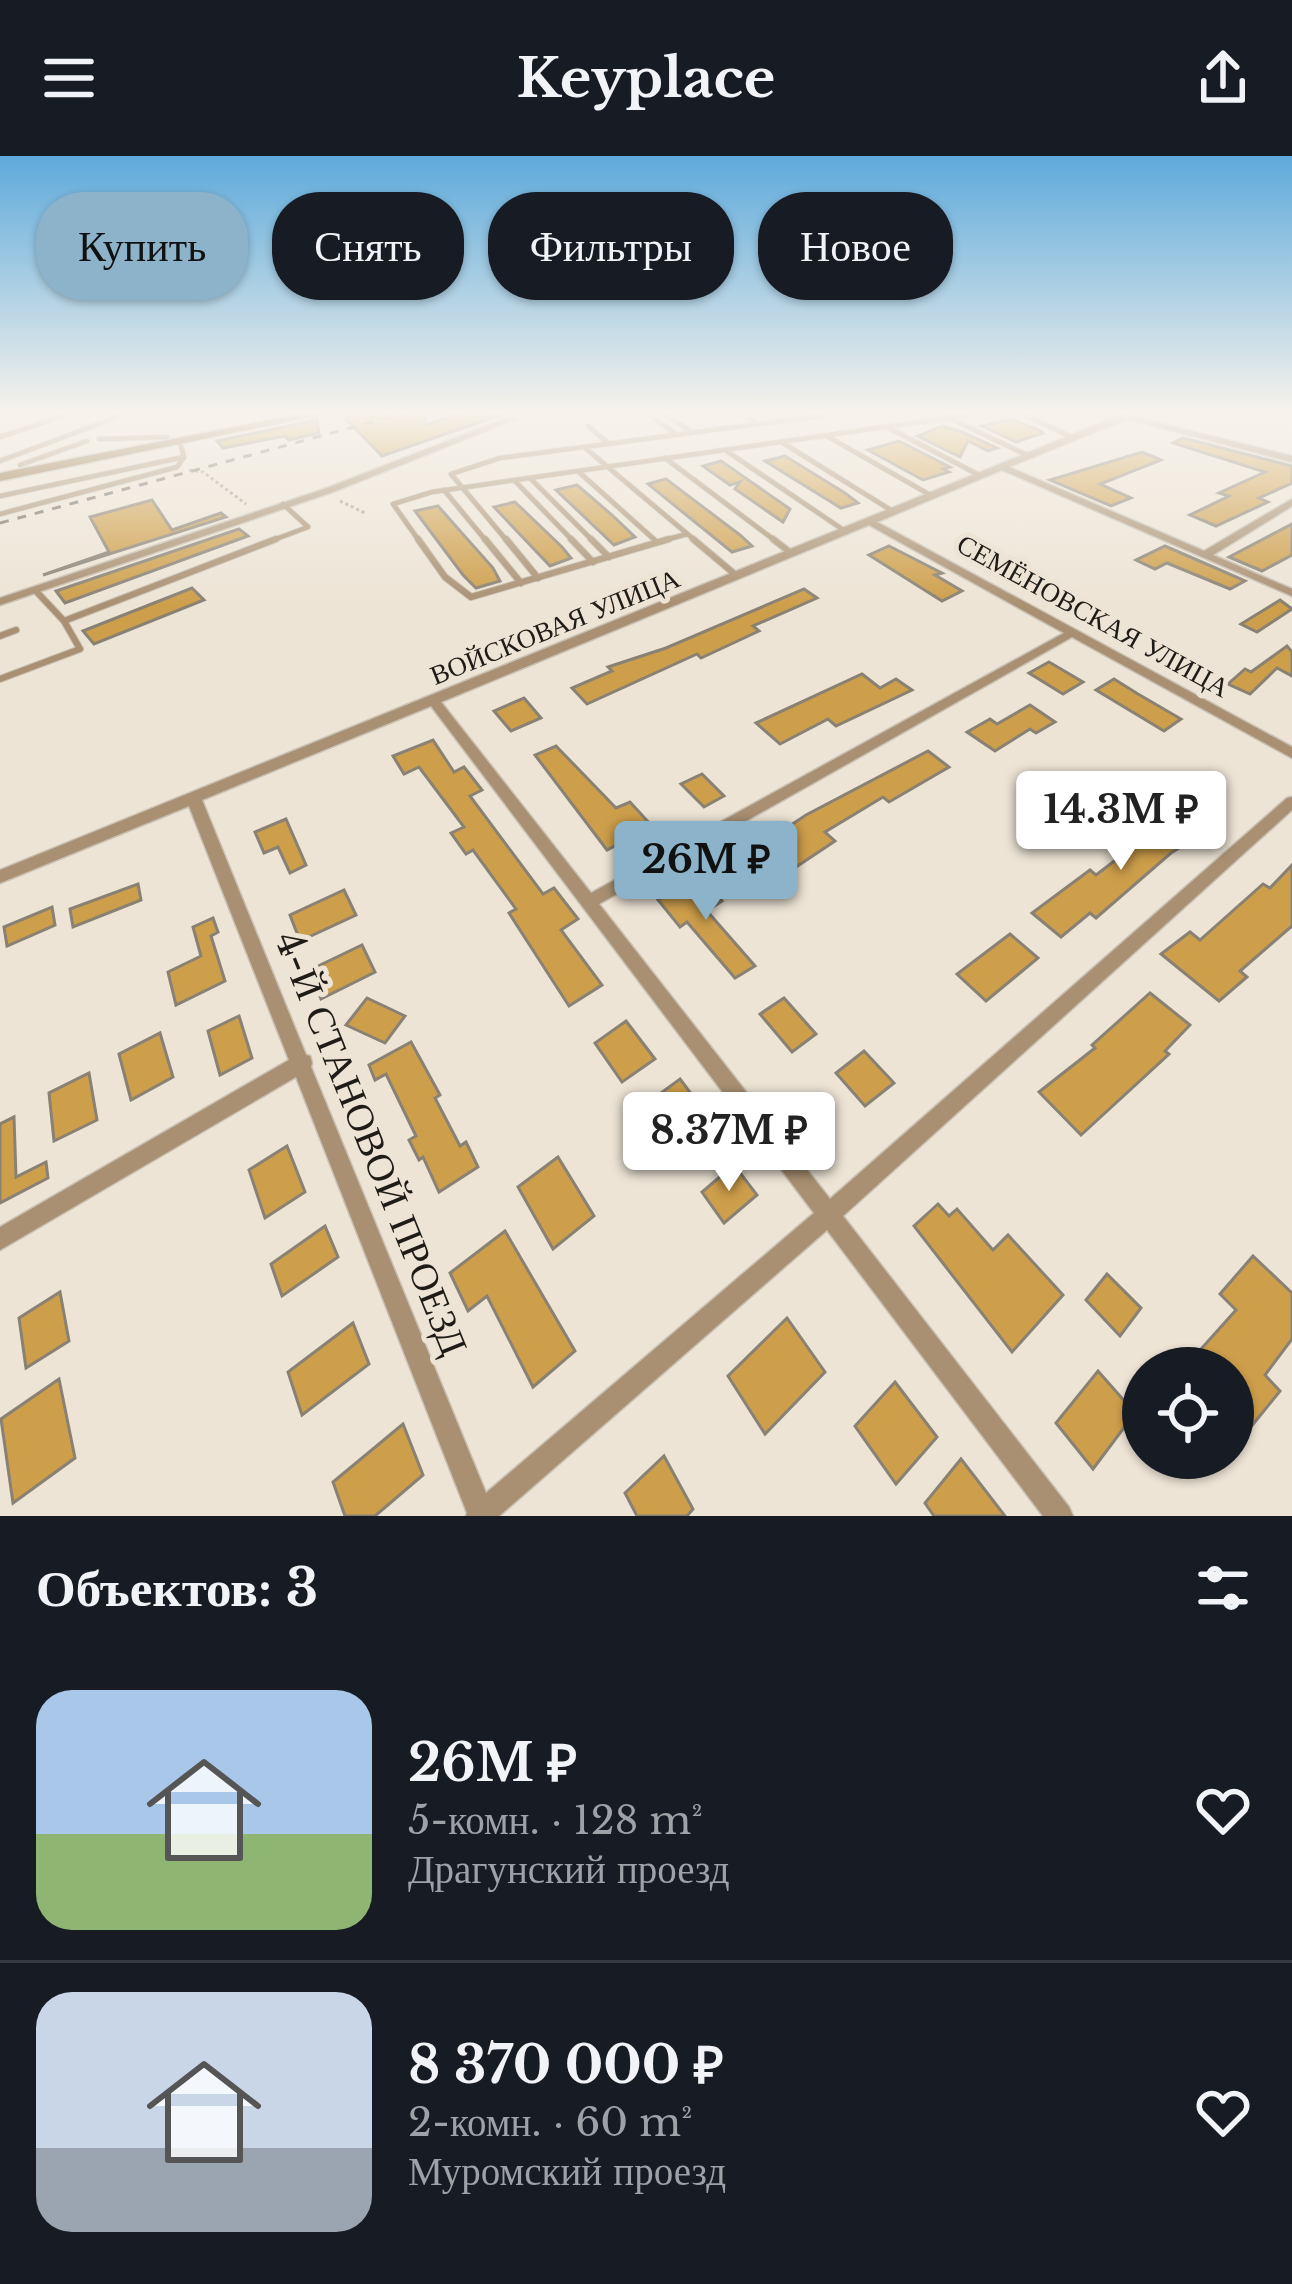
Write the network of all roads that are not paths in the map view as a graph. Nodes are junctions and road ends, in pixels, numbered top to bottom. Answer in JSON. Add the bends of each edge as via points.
{"nodes":[{"id":1,"x":62,"y":477,"type":"edge"},
{"id":2,"x":138,"y":477,"type":"edge"},
{"id":3,"x":360,"y":477,"type":"edge"},
{"id":4,"x":453,"y":477,"type":"edge"},
{"id":5,"x":534,"y":477,"type":"edge"},
{"id":6,"x":585,"y":477,"type":"edge"},
{"id":7,"x":620,"y":477,"type":"edge"},
{"id":8,"x":691,"y":477,"type":"edge"},
{"id":9,"x":766,"y":477,"type":"edge"},
{"id":10,"x":839,"y":477,"type":"edge"},
{"id":11,"x":899,"y":477,"type":"edge"},
{"id":12,"x":977,"y":477,"type":"edge"},
{"id":13,"x":1026,"y":477,"type":"edge"},
{"id":14,"x":530,"y":478,"type":"junction"},
{"id":15,"x":514,"y":481,"type":"junction"},
{"id":16,"x":460,"y":488,"type":"junction"},
{"id":17,"x":444,"y":490,"type":"junction"},
{"id":18,"x":0,"y":496,"type":"edge"},
{"id":19,"x":932,"y":496,"type":"junction"},
{"id":20,"x":1292,"y":502,"type":"edge"},
{"id":21,"x":283,"y":505,"type":"junction"},
{"id":22,"x":1286,"y":511,"type":"edge"},
{"id":23,"x":894,"y":512,"type":"junction"},
{"id":24,"x":0,"y":514,"type":"edge"},
{"id":25,"x":871,"y":522,"type":"junction"},
{"id":26,"x":846,"y":532,"type":"junction"},
{"id":27,"x":687,"y":534,"type":"junction"},
{"id":28,"x":658,"y":543,"type":"junction"},
{"id":29,"x":792,"y":554,"type":"junction"},
{"id":30,"x":1205,"y":555,"type":"junction"},
{"id":31,"x":609,"y":557,"type":"junction"},
{"id":32,"x":593,"y":562,"type":"junction"},
{"id":33,"x":738,"y":577,"type":"junction"},
{"id":34,"x":538,"y":578,"type":"junction"},
{"id":35,"x":521,"y":583,"type":"junction"},
{"id":36,"x":35,"y":590,"type":"junction"},
{"id":37,"x":1292,"y":593,"type":"edge"},
{"id":38,"x":0,"y":602,"type":"edge"},
{"id":39,"x":64,"y":621,"type":"junction"},
{"id":40,"x":16,"y":630,"type":"dead end"},
{"id":41,"x":1073,"y":632,"type":"junction"},
{"id":42,"x":0,"y":636,"type":"edge"},
{"id":43,"x":0,"y":680,"type":"edge"},
{"id":44,"x":435,"y":702,"type":"junction"},
{"id":45,"x":1292,"y":753,"type":"edge"},
{"id":46,"x":194,"y":799,"type":"junction"},
{"id":47,"x":1292,"y":802,"type":"edge"},
{"id":48,"x":0,"y":877,"type":"edge"},
{"id":49,"x":588,"y":902,"type":"junction"},
{"id":50,"x":303,"y":1063,"type":"junction"},
{"id":51,"x":830,"y":1213,"type":"junction"},
{"id":52,"x":0,"y":1239,"type":"edge"},
{"id":53,"x":480,"y":1515,"type":"edge"},
{"id":54,"x":1060,"y":1516,"type":"edge"}],
"edges":[{"from":1,"to":18,"type":"lane"},
{"from":2,"to":24,"type":"lane"},
{"from":3,"to":21,"type":"street"},
{"from":4,"to":16,"type":"lane"},
{"from":5,"to":14,"type":"lane"},
{"from":6,"to":28,"type":"lane"},
{"from":7,"to":27,"type":"lane"},
{"from":8,"to":29,"type":"lane"},
{"from":9,"to":26,"type":"lane"},
{"from":10,"to":23,"type":"lane"},
{"from":11,"to":19,"type":"lane"},
{"from":12,"to":19,"type":"street","name":"ВОЙСКОВАЯ УЛИЦА"},
{"from":13,"to":30,"type":"street"},
{"from":14,"to":15,"type":"lane"},
{"from":14,"to":31,"type":"lane"},
{"from":15,"to":16,"type":"lane"},
{"from":15,"to":32,"type":"lane"},
{"from":16,"to":17,"type":"lane"},
{"from":16,"to":34,"type":"lane"},
{"from":17,"to":35,"type":"lane"},
{"from":17,"to":35,"type":"lane","via":[[393,504],[445,577],[471,597]]},
{"from":19,"to":23,"type":"street","name":"ВОЙСКОВАЯ УЛИЦА"},
{"from":20,"to":22,"type":"street"},
{"from":21,"to":36,"type":"street"},
{"from":21,"to":39,"type":"lane","via":[[308,527]]},
{"from":22,"to":30,"type":"street"},
{"from":23,"to":25,"type":"street","name":"ВОЙСКОВАЯ УЛИЦА"},
{"from":25,"to":26,"type":"street","name":"ВОЙСКОВАЯ УЛИЦА"},
{"from":25,"to":41,"type":"street","name":"СЕМЁНОВСКАЯ УЛИЦА"},
{"from":26,"to":29,"type":"street","name":"ВОЙСКОВАЯ УЛИЦА"},
{"from":27,"to":28,"type":"lane"},
{"from":27,"to":33,"type":"lane"},
{"from":28,"to":31,"type":"lane"},
{"from":29,"to":33,"type":"street","name":"ВОЙСКОВАЯ УЛИЦА"},
{"from":30,"to":37,"type":"street"},
{"from":31,"to":32,"type":"lane"},
{"from":32,"to":34,"type":"lane"},
{"from":33,"to":44,"type":"street","name":"ВОЙСКОВАЯ УЛИЦА"},
{"from":34,"to":35,"type":"lane"},
{"from":36,"to":38,"type":"street"},
{"from":36,"to":39,"type":"lane"},
{"from":39,"to":43,"type":"lane","via":[[80,649]]},
{"from":40,"to":42,"type":"lane"},
{"from":41,"to":45,"type":"street","name":"СЕМЁНОВСКАЯ УЛИЦА"},
{"from":41,"to":49,"type":"street"},
{"from":44,"to":46,"type":"street","name":"ВОЙСКОВАЯ УЛИЦА"},
{"from":44,"to":49,"type":"street"},
{"from":46,"to":48,"type":"street","name":"ВОЙСКОВАЯ УЛИЦА"},
{"from":46,"to":50,"type":"street","name":"4-Й СТАНОВОЙ ПРОЕЗД"},
{"from":47,"to":51,"type":"street"},
{"from":49,"to":51,"type":"street"},
{"from":50,"to":52,"type":"street"},
{"from":50,"to":53,"type":"street","name":"4-Й СТАНОВОЙ ПРОЕЗД"},
{"from":51,"to":53,"type":"street"},
{"from":51,"to":54,"type":"street"}]}
